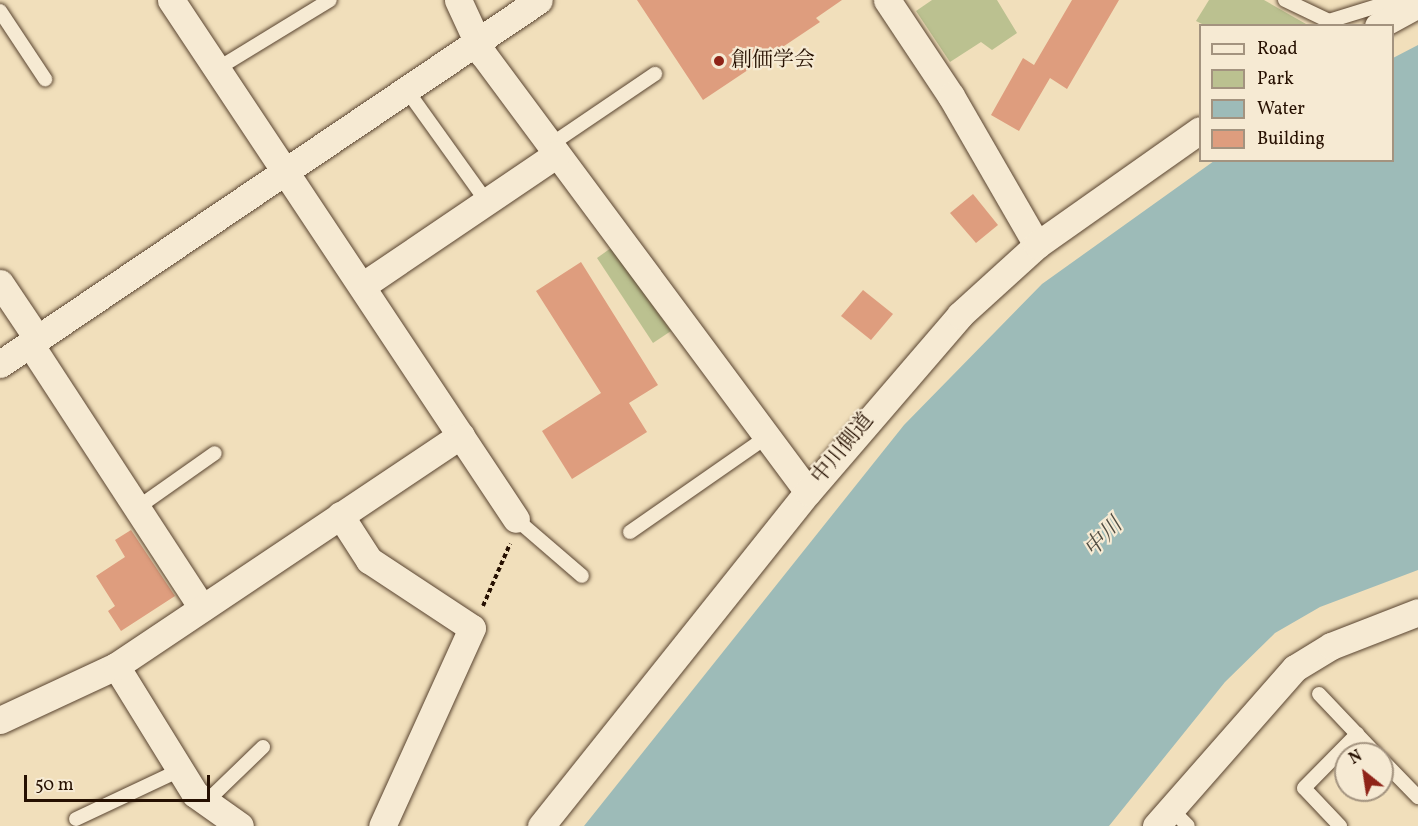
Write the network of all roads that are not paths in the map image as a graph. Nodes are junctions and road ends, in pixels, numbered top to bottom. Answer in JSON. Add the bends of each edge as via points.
{"nodes":[{"id":1,"x":171,"y":0,"type":"edge"},
{"id":2,"x":330,"y":0,"type":"edge"},
{"id":3,"x":458,"y":0,"type":"edge"},
{"id":4,"x":539,"y":0,"type":"edge"},
{"id":5,"x":887,"y":0,"type":"edge"},
{"id":6,"x":1285,"y":0,"type":"edge"},
{"id":7,"x":1397,"y":0,"type":"edge"},
{"id":8,"x":1418,"y":4,"type":"edge"},
{"id":9,"x":0,"y":11,"type":"edge"},
{"id":10,"x":1382,"y":24,"type":"edge"},
{"id":11,"x":477,"y":42,"type":"junction"},
{"id":12,"x":217,"y":69,"type":"junction"},
{"id":13,"x":655,"y":74,"type":"dead end"},
{"id":14,"x":45,"y":79,"type":"dead end"},
{"id":15,"x":406,"y":89,"type":"junction"},
{"id":16,"x":1199,"y":131,"type":"edge"},
{"id":17,"x":554,"y":150,"type":"junction"},
{"id":18,"x":284,"y":171,"type":"junction"},
{"id":19,"x":487,"y":202,"type":"junction"},
{"id":20,"x":1037,"y":245,"type":"junction"},
{"id":21,"x":0,"y":283,"type":"edge"},
{"id":22,"x":362,"y":286,"type":"junction"},
{"id":23,"x":33,"y":341,"type":"junction"},
{"id":24,"x":0,"y":364,"type":"edge"},
{"id":25,"x":461,"y":435,"type":"junction"},
{"id":26,"x":765,"y":438,"type":"junction"},
{"id":27,"x":215,"y":453,"type":"dead end"},
{"id":28,"x":808,"y":492,"type":"junction"},
{"id":29,"x":137,"y":508,"type":"junction"},
{"id":30,"x":340,"y":515,"type":"junction"},
{"id":31,"x":518,"y":522,"type":"joint"},
{"id":32,"x":630,"y":532,"type":"dead end"},
{"id":33,"x":582,"y":576,"type":"dead end"},
{"id":34,"x":202,"y":608,"type":"junction"},
{"id":35,"x":1418,"y":612,"type":"edge"},
{"id":36,"x":116,"y":666,"type":"junction"},
{"id":37,"x":1319,"y":694,"type":"dead end"},
{"id":38,"x":0,"y":720,"type":"edge"},
{"id":39,"x":1357,"y":734,"type":"junction"},
{"id":40,"x":1365,"y":742,"type":"edge"},
{"id":41,"x":263,"y":747,"type":"dead end"},
{"id":42,"x":180,"y":770,"type":"junction"},
{"id":43,"x":1394,"y":772,"type":"edge"},
{"id":44,"x":1418,"y":797,"type":"edge"},
{"id":45,"x":204,"y":804,"type":"junction"},
{"id":46,"x":76,"y":819,"type":"dead end"},
{"id":47,"x":1172,"y":820,"type":"edge"},
{"id":48,"x":240,"y":826,"type":"edge"},
{"id":49,"x":382,"y":826,"type":"edge"},
{"id":50,"x":541,"y":826,"type":"edge"},
{"id":51,"x":1340,"y":826,"type":"edge"}],
"edges":[{"from":1,"to":12,"type":"street"},
{"from":2,"to":12,"type":"lane"},
{"from":3,"to":11,"type":"street"},
{"from":4,"to":11,"type":"street"},
{"from":5,"to":20,"type":"street","via":[[951,96]]},
{"from":6,"to":7,"type":"lane","via":[[1329,21]]},
{"from":8,"to":10,"type":"street"},
{"from":9,"to":14,"type":"lane"},
{"from":11,"to":15,"type":"street"},
{"from":11,"to":17,"type":"street"},
{"from":12,"to":18,"type":"street"},
{"from":13,"to":17,"type":"lane"},
{"from":15,"to":18,"type":"street"},
{"from":15,"to":19,"type":"lane"},
{"from":16,"to":20,"type":"street","name":"中川側道"},
{"from":17,"to":19,"type":"street"},
{"from":17,"to":26,"type":"street"},
{"from":18,"to":22,"type":"street"},
{"from":18,"to":23,"type":"street"},
{"from":19,"to":22,"type":"street"},
{"from":20,"to":28,"type":"street","name":"中川側道","via":[[901,378]]},
{"from":21,"to":23,"type":"street"},
{"from":22,"to":25,"type":"street"},
{"from":23,"to":24,"type":"street"},
{"from":23,"to":29,"type":"street"},
{"from":25,"to":30,"type":"street"},
{"from":25,"to":31,"type":"street"},
{"from":26,"to":28,"type":"street"},
{"from":26,"to":32,"type":"lane"},
{"from":27,"to":29,"type":"lane"},
{"from":28,"to":50,"type":"street","name":"中川側道"},
{"from":29,"to":34,"type":"street"},
{"from":30,"to":34,"type":"street"},
{"from":30,"to":49,"type":"street","via":[[369,560],[472,628]]},
{"from":31,"to":33,"type":"lane"},
{"from":34,"to":36,"type":"street"},
{"from":35,"to":47,"type":"street","via":[[1331,646],[1294,668]]},
{"from":36,"to":38,"type":"street"},
{"from":36,"to":42,"type":"street"},
{"from":37,"to":39,"type":"lane"},
{"from":39,"to":40,"type":"lane"},
{"from":39,"to":51,"type":"lane","via":[[1304,788]]},
{"from":41,"to":45,"type":"lane"},
{"from":42,"to":45,"type":"street"},
{"from":42,"to":46,"type":"lane"},
{"from":43,"to":44,"type":"lane"},
{"from":45,"to":48,"type":"street"}]}
